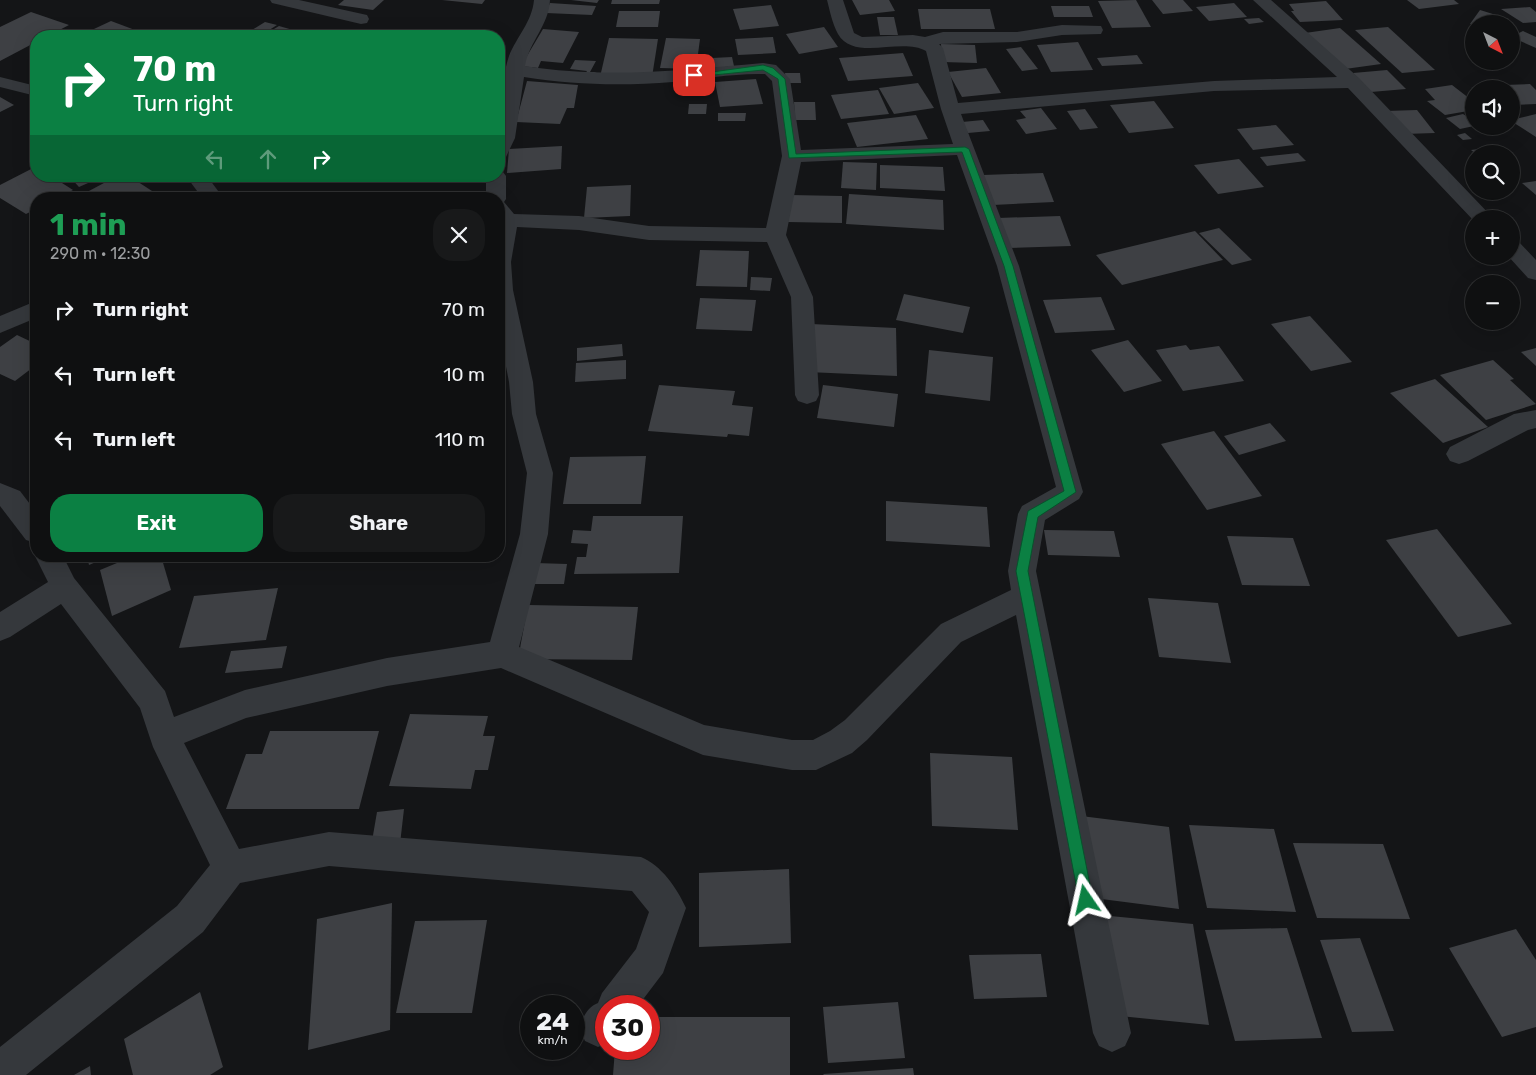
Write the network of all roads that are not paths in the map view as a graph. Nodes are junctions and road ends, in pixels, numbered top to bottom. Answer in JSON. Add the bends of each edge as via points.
{"nodes":[{"id":1,"x":278,"y":0,"type":"edge"},
{"id":2,"x":542,"y":0,"type":"edge"},
{"id":3,"x":835,"y":0,"type":"edge"},
{"id":4,"x":1261,"y":0,"type":"edge"},
{"id":5,"x":361,"y":19,"type":"dead end"},
{"id":6,"x":1095,"y":30,"type":"dead end"},
{"id":7,"x":925,"y":43,"type":"junction"},
{"id":8,"x":515,"y":70,"type":"junction"},
{"id":9,"x":0,"y":82,"type":"edge"},
{"id":10,"x":1353,"y":82,"type":"junction"},
{"id":11,"x":30,"y":90,"type":"edge"},
{"id":12,"x":950,"y":109,"type":"junction"},
{"id":13,"x":505,"y":138,"type":"edge"},
{"id":14,"x":965,"y":149,"type":"junction"},
{"id":15,"x":792,"y":156,"type":"junction"},
{"id":16,"x":201,"y":182,"type":"edge"},
{"id":17,"x":209,"y":192,"type":"edge"},
{"id":18,"x":505,"y":210,"type":"edge"},
{"id":19,"x":1475,"y":210,"type":"edge"},
{"id":20,"x":775,"y":235,"type":"junction"},
{"id":21,"x":1520,"y":256,"type":"edge"},
{"id":22,"x":1536,"y":273,"type":"edge"},
{"id":23,"x":505,"y":305,"type":"edge"},
{"id":24,"x":30,"y":312,"type":"edge"},
{"id":25,"x":0,"y":325,"type":"edge"},
{"id":26,"x":807,"y":395,"type":"dead end"},
{"id":27,"x":1536,"y":419,"type":"edge"},
{"id":28,"x":1459,"y":454,"type":"dead end"},
{"id":29,"x":0,"y":494,"type":"edge"},
{"id":30,"x":30,"y":524,"type":"edge"},
{"id":31,"x":52,"y":562,"type":"edge"},
{"id":32,"x":64,"y":587,"type":"junction"},
{"id":33,"x":1028,"y":596,"type":"junction"},
{"id":34,"x":0,"y":628,"type":"edge"},
{"id":35,"x":502,"y":654,"type":"junction"},
{"id":36,"x":164,"y":736,"type":"junction"},
{"id":37,"x":230,"y":868,"type":"junction"},
{"id":38,"x":623,"y":995,"type":"edge"},
{"id":39,"x":1112,"y":1033,"type":"dead end"},
{"id":40,"x":0,"y":1071,"type":"edge"}],
"edges":[{"from":1,"to":5,"type":"street"},
{"from":2,"to":8,"type":"street","via":[[540,13],[518,56]]},
{"from":3,"to":7,"type":"street","via":[[848,36],[854,40],[864,43],[912,40]]},
{"from":4,"to":10,"type":"street"},
{"from":6,"to":7,"type":"street","via":[[1062,30],[1018,36],[943,36]]},
{"from":7,"to":12,"type":"street","via":[[934,48]]},
{"from":8,"to":13,"type":"street"},
{"from":8,"to":15,"type":"street","via":[[550,77],[603,80],[770,69],[781,79]]},
{"from":9,"to":11,"type":"street"},
{"from":10,"to":12,"type":"street","via":[[1214,86]]},
{"from":10,"to":19,"type":"street"},
{"from":12,"to":14,"type":"street"},
{"from":14,"to":15,"type":"street"},
{"from":14,"to":33,"type":"street","via":[[1008,266],[1070,492],[1032,514],[1022,571]]},
{"from":15,"to":20,"type":"street"},
{"from":16,"to":17,"type":"street"},
{"from":18,"to":20,"type":"street","via":[[649,233]]},
{"from":20,"to":26,"type":"street","via":[[802,298]]},
{"from":21,"to":22,"type":"street"},
{"from":23,"to":35,"type":"street","via":[[524,414],[540,473],[534,534]]},
{"from":24,"to":25,"type":"street"},
{"from":27,"to":28,"type":"street","via":[[1523,421]]},
{"from":29,"to":30,"type":"street","via":[[11,499]]},
{"from":31,"to":32,"type":"street"},
{"from":32,"to":34,"type":"street"},
{"from":32,"to":36,"type":"street","via":[[154,701]]},
{"from":33,"to":35,"type":"street","via":[[951,633],[856,730],[816,755],[792,755],[703,740]]},
{"from":33,"to":39,"type":"street"},
{"from":35,"to":36,"type":"street","via":[[387,672],[245,704]]},
{"from":36,"to":37,"type":"street"},
{"from":37,"to":38,"type":"street","via":[[329,850],[641,874],[668,908],[650,960]]},
{"from":37,"to":40,"type":"street","via":[[190,919]]}]}
